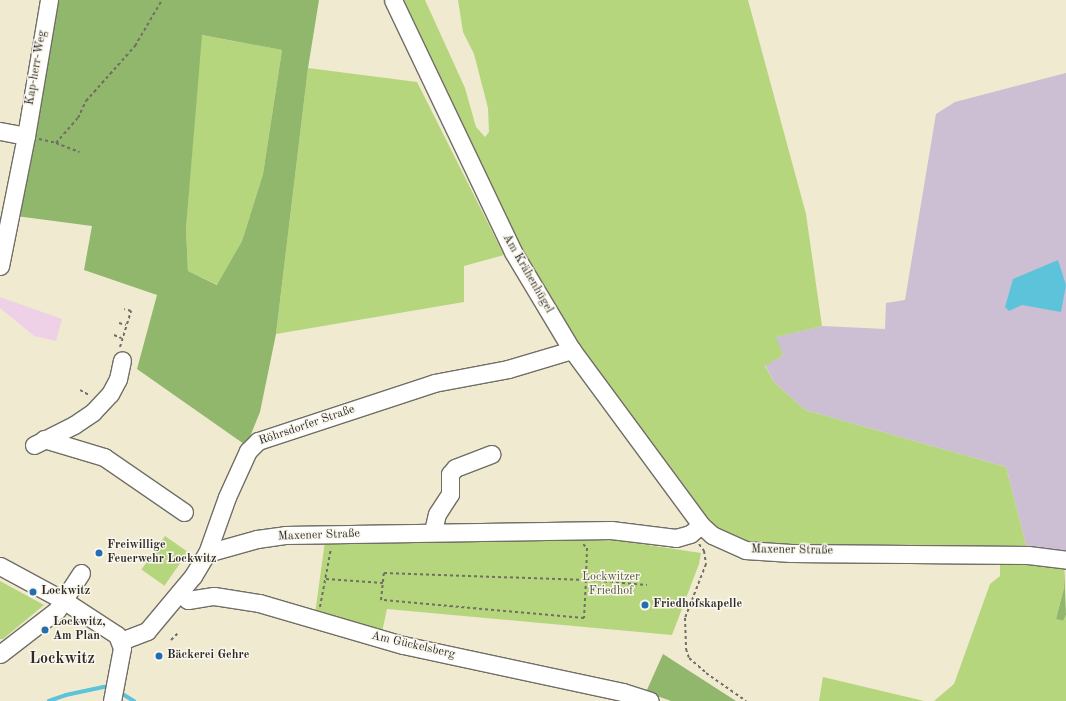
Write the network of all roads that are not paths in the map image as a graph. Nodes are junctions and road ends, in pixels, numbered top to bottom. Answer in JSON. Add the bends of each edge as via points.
{"nodes":[{"id":1,"x":49,"y":0,"type":"edge"},
{"id":2,"x":393,"y":0,"type":"edge"},
{"id":3,"x":0,"y":131,"type":"edge"},
{"id":4,"x":26,"y":136,"type":"junction"},
{"id":5,"x":0,"y":266,"type":"edge"},
{"id":6,"x":572,"y":350,"type":"junction"},
{"id":7,"x":122,"y":360,"type":"road end"},
{"id":8,"x":491,"y":454,"type":"dead end"},
{"id":9,"x":184,"y":512,"type":"dead end"},
{"id":10,"x":696,"y":530,"type":"junction"},
{"id":11,"x":433,"y":531,"type":"junction"},
{"id":12,"x":207,"y":553,"type":"junction"},
{"id":13,"x":1066,"y":560,"type":"edge"},
{"id":14,"x":0,"y":566,"type":"edge"},
{"id":15,"x":81,"y":573,"type":"dead end"},
{"id":16,"x":179,"y":593,"type":"junction"},
{"id":17,"x":63,"y":600,"type":"junction"},
{"id":18,"x":121,"y":641,"type":"junction"},
{"id":19,"x":0,"y":654,"type":"edge"},
{"id":20,"x":112,"y":701,"type":"edge"},
{"id":21,"x":650,"y":701,"type":"edge"}],
"edges":[{"from":1,"to":4,"type":"street","name":"Kap-herr-Weg"},
{"from":2,"to":6,"type":"street","name":"Am Krähenhügel","via":[[513,252]]},
{"from":3,"to":4,"type":"street"},
{"from":4,"to":5,"type":"street","name":"Kap-herr-Weg"},
{"from":6,"to":10,"type":"street","name":"Am Krähenhügel"},
{"from":6,"to":12,"type":"street","name":"Röhrsdorfer Straße","via":[[508,368],[434,383],[258,441],[248,451],[227,497]]},
{"from":7,"to":9,"type":"street","via":[[112,389],[93,412],[74,426],[39,442],[104,457]]},
{"from":8,"to":11,"type":"street","via":[[455,468],[450,474],[450,494],[437,514]]},
{"from":10,"to":11,"type":"street","name":"Maxener Straße","via":[[676,538],[611,530]]},
{"from":10,"to":13,"type":"street","name":"Maxener Straße","via":[[745,550],[791,553],[1028,555]]},
{"from":11,"to":12,"type":"street","name":"Maxener Straße","via":[[285,536],[257,539]]},
{"from":12,"to":16,"type":"street","name":"Röhrsdorfer Straße"},
{"from":14,"to":17,"type":"street"},
{"from":15,"to":17,"type":"street"},
{"from":16,"to":18,"type":"street","name":"Röhrsdorfer Straße","via":[[147,630]]},
{"from":16,"to":21,"type":"street","name":"Am Gückelsberg","via":[[188,600],[214,596],[259,603],[396,643],[623,692]]},
{"from":17,"to":18,"type":"street","via":[[112,630]]},
{"from":17,"to":19,"type":"street","via":[[57,610]]},
{"from":18,"to":20,"type":"street","via":[[122,655]]}]}
